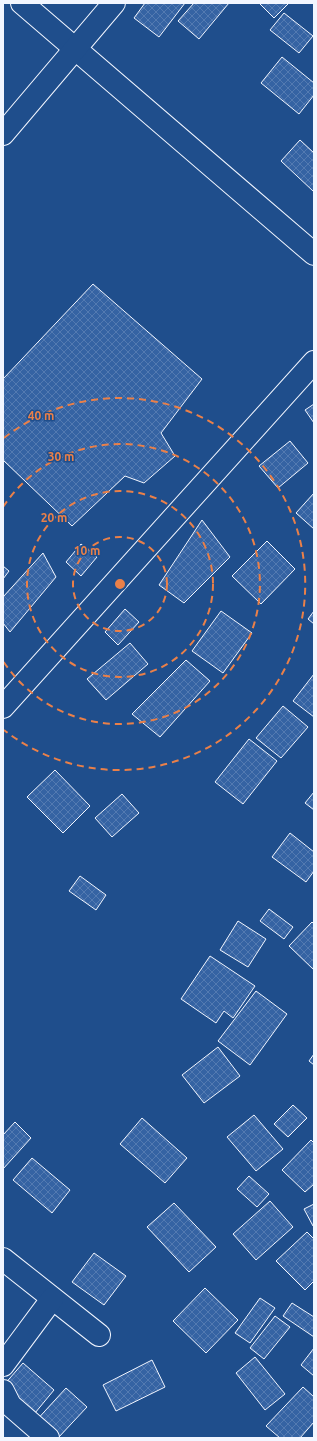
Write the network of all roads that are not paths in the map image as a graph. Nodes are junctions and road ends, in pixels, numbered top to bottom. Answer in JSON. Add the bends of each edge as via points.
{"nodes":[{"id":1,"x":22,"y":3,"type":"edge"},
{"id":2,"x":114,"y":3,"type":"edge"},
{"id":3,"x":75,"y":49,"type":"junction"},
{"id":4,"x":3,"y":134,"type":"edge"},
{"id":5,"x":314,"y":254,"type":"edge"},
{"id":6,"x":314,"y":362,"type":"edge"},
{"id":7,"x":3,"y":707,"type":"edge"},
{"id":8,"x":3,"y":1259,"type":"edge"},
{"id":9,"x":52,"y":1299,"type":"junction"},
{"id":10,"x":99,"y":1335,"type":"dead end"},
{"id":11,"x":3,"y":1364,"type":"edge"},
{"id":12,"x":3,"y":1391,"type":"edge"},
{"id":13,"x":48,"y":1438,"type":"edge"}],
"edges":[{"from":1,"to":3,"type":"street"},
{"from":2,"to":3,"type":"street"},
{"from":3,"to":4,"type":"street"},
{"from":3,"to":5,"type":"street"},
{"from":6,"to":7,"type":"street"},
{"from":8,"to":9,"type":"street"},
{"from":9,"to":10,"type":"street"},
{"from":9,"to":11,"type":"street"},
{"from":12,"to":13,"type":"street","via":[[10,1405]]}]}
